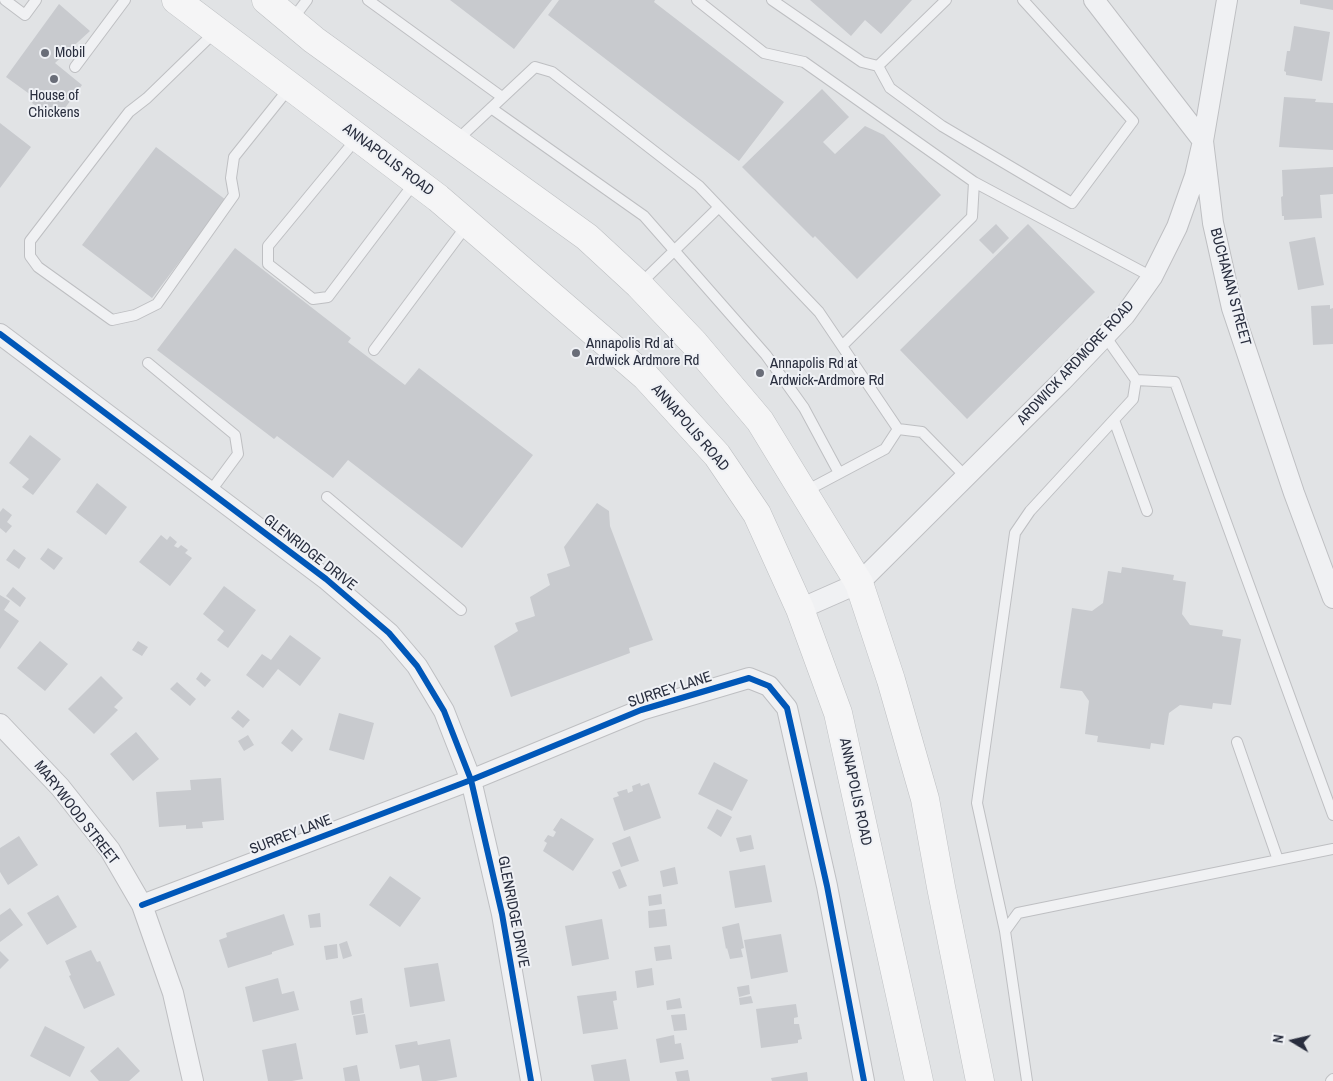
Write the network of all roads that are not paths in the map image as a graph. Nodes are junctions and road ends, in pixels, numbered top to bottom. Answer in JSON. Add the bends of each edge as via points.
{"nodes":[{"id":1,"x":5,"y":0,"type":"edge"},
{"id":2,"x":36,"y":0,"type":"edge"},
{"id":3,"x":125,"y":0,"type":"edge"},
{"id":4,"x":176,"y":0,"type":"edge"},
{"id":5,"x":266,"y":0,"type":"edge"},
{"id":6,"x":368,"y":0,"type":"edge"},
{"id":7,"x":697,"y":0,"type":"edge"},
{"id":8,"x":772,"y":0,"type":"edge"},
{"id":9,"x":946,"y":0,"type":"edge"},
{"id":10,"x":1023,"y":0,"type":"edge"},
{"id":11,"x":1094,"y":0,"type":"edge"},
{"id":12,"x":1227,"y":0,"type":"edge"},
{"id":13,"x":299,"y":11,"type":"edge"},
{"id":14,"x":217,"y":31,"type":"junction"},
{"id":15,"x":878,"y":66,"type":"junction"},
{"id":16,"x":75,"y":67,"type":"dead end"},
{"id":17,"x":290,"y":86,"type":"junction"},
{"id":18,"x":502,"y":98,"type":"junction"},
{"id":19,"x":491,"y":108,"type":"junction"},
{"id":20,"x":357,"y":137,"type":"junction"},
{"id":21,"x":1203,"y":141,"type":"junction"},
{"id":22,"x":455,"y":142,"type":"junction"},
{"id":23,"x":416,"y":181,"type":"junction"},
{"id":24,"x":974,"y":182,"type":"junction"},
{"id":25,"x":719,"y":207,"type":"junction"},
{"id":26,"x":468,"y":224,"type":"junction"},
{"id":27,"x":674,"y":251,"type":"junction"},
{"id":28,"x":1152,"y":277,"type":"junction"},
{"id":29,"x":639,"y":285,"type":"junction"},
{"id":30,"x":0,"y":334,"type":"edge"},
{"id":31,"x":1105,"y":336,"type":"junction"},
{"id":32,"x":842,"y":346,"type":"junction"},
{"id":33,"x":374,"y":350,"type":"dead end"},
{"id":34,"x":148,"y":363,"type":"dead end"},
{"id":35,"x":1136,"y":380,"type":"junction"},
{"id":36,"x":1114,"y":420,"type":"junction"},
{"id":37,"x":898,"y":429,"type":"junction"},
{"id":38,"x":839,"y":473,"type":"junction"},
{"id":39,"x":966,"y":477,"type":"junction"},
{"id":40,"x":210,"y":492,"type":"junction"},
{"id":41,"x":804,"y":492,"type":"junction"},
{"id":42,"x":327,"y":496,"type":"dead end"},
{"id":43,"x":1147,"y":511,"type":"dead end"},
{"id":44,"x":859,"y":583,"type":"junction"},
{"id":45,"x":1333,"y":598,"type":"edge"},
{"id":46,"x":800,"y":609,"type":"junction"},
{"id":47,"x":461,"y":610,"type":"dead end"},
{"id":48,"x":0,"y":724,"type":"edge"},
{"id":49,"x":1237,"y":742,"type":"dead end"},
{"id":50,"x":471,"y":780,"type":"junction"},
{"id":51,"x":1333,"y":815,"type":"edge"},
{"id":52,"x":1333,"y":848,"type":"edge"},
{"id":53,"x":1278,"y":860,"type":"junction"},
{"id":54,"x":142,"y":905,"type":"junction"},
{"id":55,"x":1004,"y":931,"type":"junction"},
{"id":56,"x":193,"y":1081,"type":"edge"},
{"id":57,"x":531,"y":1081,"type":"edge"},
{"id":58,"x":864,"y":1081,"type":"edge"},
{"id":59,"x":919,"y":1081,"type":"edge"},
{"id":60,"x":980,"y":1081,"type":"edge"},
{"id":61,"x":1027,"y":1081,"type":"edge"}],
"edges":[{"from":1,"to":2,"type":"lane","via":[[25,15]]},
{"from":3,"to":16,"type":"lane"},
{"from":4,"to":14,"type":"main road","name":"ANNAPOLIS ROAD"},
{"from":5,"to":13,"type":"main road"},
{"from":6,"to":18,"type":"lane"},
{"from":7,"to":24,"type":"lane","via":[[764,53],[804,62]]},
{"from":8,"to":15,"type":"lane","via":[[862,62]]},
{"from":9,"to":15,"type":"lane"},
{"from":10,"to":15,"type":"lane","via":[[1133,121],[1072,203],[942,126],[890,88]]},
{"from":11,"to":21,"type":"street"},
{"from":12,"to":21,"type":"street","name":"ARDWICK ARDMORE ROAD"},
{"from":13,"to":22,"type":"main road","via":[[314,40]]},
{"from":14,"to":17,"type":"main road","name":"ANNAPOLIS ROAD"},
{"from":14,"to":17,"type":"lane","via":[[129,112],[36,233],[30,241],[30,256],[38,267],[112,320],[135,315],[157,304],[234,195],[230,178],[234,157]]},
{"from":17,"to":20,"type":"main road","name":"ANNAPOLIS ROAD"},
{"from":18,"to":19,"type":"lane"},
{"from":18,"to":25,"type":"lane","via":[[536,67],[552,72],[699,186]]},
{"from":19,"to":22,"type":"lane"},
{"from":19,"to":27,"type":"lane","via":[[644,216]]},
{"from":20,"to":23,"type":"main road","name":"ANNAPOLIS ROAD"},
{"from":20,"to":23,"type":"lane","via":[[268,246],[268,264],[305,294],[313,299],[328,297]]},
{"from":21,"to":28,"type":"street","name":"ARDWICK ARDMORE ROAD","via":[[1177,227]]},
{"from":21,"to":45,"type":"street","name":"BUCHANAN STREET","via":[[1213,223],[1232,308],[1294,494]]},
{"from":22,"to":29,"type":"main road","via":[[587,237]]},
{"from":23,"to":26,"type":"main road","name":"ANNAPOLIS ROAD"},
{"from":24,"to":28,"type":"lane"},
{"from":24,"to":32,"type":"lane","via":[[972,217]]},
{"from":25,"to":27,"type":"lane"},
{"from":25,"to":32,"type":"lane","via":[[819,312]]},
{"from":26,"to":33,"type":"lane"},
{"from":26,"to":46,"type":"main road","name":"ANNAPOLIS ROAD","via":[[646,376],[717,455],[757,514]]},
{"from":27,"to":29,"type":"lane"},
{"from":27,"to":38,"type":"lane","via":[[766,355],[804,408]]},
{"from":28,"to":31,"type":"street","name":"ARDWICK ARDMORE ROAD","via":[[1125,315]]},
{"from":29,"to":41,"type":"main road","via":[[695,344],[760,421]]},
{"from":30,"to":40,"type":"street","name":"GLENRIDGE DRIVE"},
{"from":31,"to":35,"type":"lane"},
{"from":31,"to":39,"type":"street","name":"ARDWICK ARDMORE ROAD"},
{"from":32,"to":37,"type":"lane"},
{"from":34,"to":40,"type":"lane","via":[[235,435],[238,454]]},
{"from":35,"to":36,"type":"lane","via":[[1133,399]]},
{"from":35,"to":51,"type":"lane","via":[[1175,382]]},
{"from":36,"to":43,"type":"lane"},
{"from":36,"to":55,"type":"lane","via":[[1030,510],[1015,534],[977,803]]},
{"from":37,"to":38,"type":"lane","via":[[885,449]]},
{"from":37,"to":39,"type":"lane","via":[[922,432]]},
{"from":38,"to":41,"type":"lane"},
{"from":39,"to":44,"type":"street","name":"ARDWICK ARDMORE ROAD"},
{"from":40,"to":50,"type":"street","name":"GLENRIDGE DRIVE","via":[[326,579],[389,633],[417,666],[444,711]]},
{"from":41,"to":44,"type":"main road"},
{"from":42,"to":47,"type":"lane"},
{"from":44,"to":46,"type":"street","name":"ARDWICK ARDMORE ROAD"},
{"from":44,"to":60,"type":"main road","via":[[925,800]]},
{"from":46,"to":59,"type":"main road","name":"ANNAPOLIS ROAD","via":[[838,712]]},
{"from":48,"to":54,"type":"street","name":"MARYWOOD STREET","via":[[60,787],[110,850]]},
{"from":49,"to":53,"type":"lane"},
{"from":50,"to":54,"type":"street","name":"SURREY LANE"},
{"from":50,"to":57,"type":"street","name":"GLENRIDGE DRIVE","via":[[502,914]]},
{"from":50,"to":58,"type":"street","name":"SURREY LANE","via":[[641,710],[748,678],[769,686],[787,708],[828,886]]},
{"from":52,"to":53,"type":"lane"},
{"from":53,"to":55,"type":"lane","via":[[1018,913]]},
{"from":54,"to":56,"type":"street","name":"MARYWOOD STREET","via":[[173,993]]},
{"from":55,"to":61,"type":"lane"}]}
